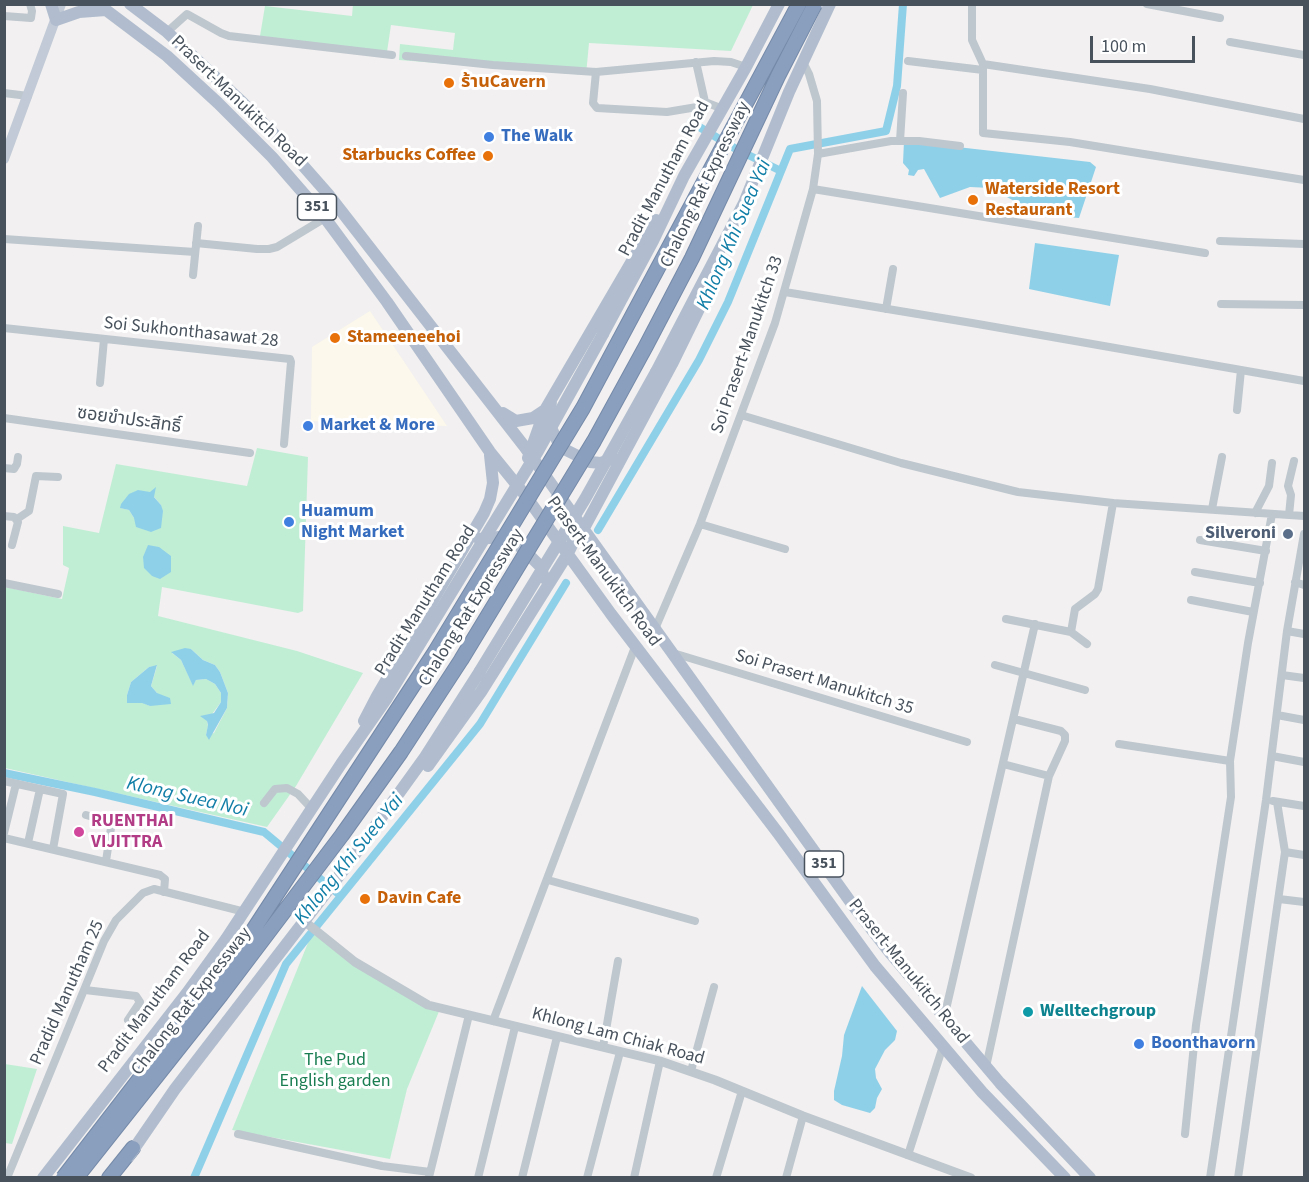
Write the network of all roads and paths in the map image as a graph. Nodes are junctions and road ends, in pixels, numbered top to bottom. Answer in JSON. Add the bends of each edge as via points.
{"nodes":[{"id":1,"x":30,"y":4,"type":"edge"},
{"id":2,"x":51,"y":4,"type":"edge"},
{"id":3,"x":61,"y":4,"type":"edge"},
{"id":4,"x":130,"y":4,"type":"edge"},
{"id":5,"x":779,"y":4,"type":"edge"},
{"id":6,"x":800,"y":4,"type":"edge"},
{"id":7,"x":815,"y":4,"type":"edge"},
{"id":8,"x":830,"y":4,"type":"edge"},
{"id":9,"x":972,"y":4,"type":"edge"},
{"id":10,"x":1147,"y":4,"type":"edge"},
{"id":11,"x":102,"y":7,"type":"edge"},
{"id":12,"x":4,"y":16,"type":"edge"},
{"id":13,"x":148,"y":17,"type":"junction"},
{"id":14,"x":1220,"y":18,"type":"dead end"},
{"id":15,"x":56,"y":20,"type":"junction"},
{"id":16,"x":137,"y":32,"type":"junction"},
{"id":17,"x":167,"y":32,"type":"junction"},
{"id":18,"x":1230,"y":42,"type":"dead end"},
{"id":19,"x":392,"y":55,"type":"dead end"},
{"id":20,"x":1305,"y":56,"type":"edge"},
{"id":21,"x":405,"y":57,"type":"dead end"},
{"id":22,"x":908,"y":61,"type":"dead end"},
{"id":23,"x":696,"y":62,"type":"junction"},
{"id":24,"x":803,"y":62,"type":"junction"},
{"id":25,"x":746,"y":67,"type":"junction"},
{"id":26,"x":983,"y":67,"type":"junction"},
{"id":27,"x":596,"y":72,"type":"junction"},
{"id":28,"x":4,"y":93,"type":"edge"},
{"id":29,"x":903,"y":93,"type":"dead end"},
{"id":30,"x":28,"y":96,"type":"junction"},
{"id":31,"x":705,"y":102,"type":"junction"},
{"id":32,"x":723,"y":109,"type":"junction"},
{"id":33,"x":1305,"y":119,"type":"edge"},
{"id":34,"x":900,"y":141,"type":"junction"},
{"id":35,"x":960,"y":146,"type":"dead end"},
{"id":36,"x":818,"y":154,"type":"junction"},
{"id":37,"x":4,"y":159,"type":"edge"},
{"id":38,"x":684,"y":176,"type":"junction"},
{"id":39,"x":1305,"y":180,"type":"edge"},
{"id":40,"x":813,"y":189,"type":"junction"},
{"id":41,"x":744,"y":203,"type":"junction"},
{"id":42,"x":325,"y":218,"type":"junction"},
{"id":43,"x":198,"y":226,"type":"dead end"},
{"id":44,"x":4,"y":239,"type":"edge"},
{"id":45,"x":1220,"y":241,"type":"dead end"},
{"id":46,"x":196,"y":243,"type":"junction"},
{"id":47,"x":1305,"y":244,"type":"edge"},
{"id":48,"x":195,"y":252,"type":"junction"},
{"id":49,"x":1205,"y":253,"type":"dead end"},
{"id":50,"x":893,"y":269,"type":"dead end"},
{"id":51,"x":193,"y":275,"type":"dead end"},
{"id":52,"x":785,"y":292,"type":"junction"},
{"id":53,"x":1221,"y":304,"type":"dead end"},
{"id":54,"x":1305,"y":305,"type":"edge"},
{"id":55,"x":886,"y":309,"type":"junction"},
{"id":56,"x":4,"y":328,"type":"edge"},
{"id":57,"x":104,"y":339,"type":"junction"},
{"id":58,"x":1240,"y":370,"type":"junction"},
{"id":59,"x":1305,"y":381,"type":"edge"},
{"id":60,"x":100,"y":383,"type":"dead end"},
{"id":61,"x":492,"y":404,"type":"junction"},
{"id":62,"x":548,"y":405,"type":"junction"},
{"id":63,"x":1237,"y":410,"type":"dead end"},
{"id":64,"x":741,"y":415,"type":"junction"},
{"id":65,"x":4,"y":418,"type":"edge"},
{"id":66,"x":631,"y":441,"type":"junction"},
{"id":67,"x":284,"y":444,"type":"dead end"},
{"id":68,"x":490,"y":452,"type":"junction"},
{"id":69,"x":250,"y":453,"type":"dead end"},
{"id":70,"x":529,"y":453,"type":"junction"},
{"id":71,"x":18,"y":457,"type":"dead end"},
{"id":72,"x":1222,"y":457,"type":"dead end"},
{"id":73,"x":1294,"y":461,"type":"dead end"},
{"id":74,"x":1272,"y":463,"type":"dead end"},
{"id":75,"x":4,"y":468,"type":"edge"},
{"id":76,"x":58,"y":477,"type":"dead end"},
{"id":77,"x":525,"y":495,"type":"junction"},
{"id":78,"x":1113,"y":503,"type":"junction"},
{"id":79,"x":1212,"y":509,"type":"junction"},
{"id":80,"x":570,"y":511,"type":"junction"},
{"id":81,"x":1255,"y":513,"type":"junction"},
{"id":82,"x":1272,"y":514,"type":"junction"},
{"id":83,"x":1289,"y":515,"type":"junction"},
{"id":84,"x":4,"y":516,"type":"edge"},
{"id":85,"x":1305,"y":516,"type":"edge"},
{"id":86,"x":17,"y":519,"type":"junction"},
{"id":87,"x":700,"y":524,"type":"junction"},
{"id":88,"x":583,"y":530,"type":"junction"},
{"id":89,"x":1304,"y":537,"type":"edge"},
{"id":90,"x":1200,"y":540,"type":"dead end"},
{"id":91,"x":12,"y":545,"type":"dead end"},
{"id":92,"x":465,"y":547,"type":"junction"},
{"id":93,"x":785,"y":549,"type":"dead end"},
{"id":94,"x":1266,"y":551,"type":"junction"},
{"id":95,"x":567,"y":555,"type":"junction"},
{"id":96,"x":1195,"y":572,"type":"dead end"},
{"id":97,"x":1295,"y":582,"type":"junction"},
{"id":98,"x":4,"y":583,"type":"edge"},
{"id":99,"x":1260,"y":583,"type":"junction"},
{"id":100,"x":1305,"y":585,"type":"edge"},
{"id":101,"x":543,"y":591,"type":"junction"},
{"id":102,"x":58,"y":594,"type":"dead end"},
{"id":103,"x":1191,"y":600,"type":"dead end"},
{"id":104,"x":1253,"y":612,"type":"junction"},
{"id":105,"x":1006,"y":619,"type":"dead end"},
{"id":106,"x":1035,"y":624,"type":"junction"},
{"id":107,"x":655,"y":629,"type":"junction"},
{"id":108,"x":1287,"y":631,"type":"junction"},
{"id":109,"x":1071,"y":632,"type":"junction"},
{"id":110,"x":1305,"y":634,"type":"edge"},
{"id":111,"x":1087,"y":644,"type":"dead end"},
{"id":112,"x":635,"y":647,"type":"junction"},
{"id":113,"x":672,"y":652,"type":"junction"},
{"id":114,"x":995,"y":665,"type":"dead end"},
{"id":115,"x":1024,"y":673,"type":"junction"},
{"id":116,"x":1282,"y":675,"type":"junction"},
{"id":117,"x":1305,"y":678,"type":"edge"},
{"id":118,"x":1084,"y":690,"type":"dead end"},
{"id":119,"x":1277,"y":715,"type":"junction"},
{"id":120,"x":1014,"y":719,"type":"junction"},
{"id":121,"x":1305,"y":720,"type":"edge"},
{"id":122,"x":967,"y":742,"type":"dead end"},
{"id":123,"x":1119,"y":744,"type":"dead end"},
{"id":124,"x":1272,"y":756,"type":"junction"},
{"id":125,"x":1230,"y":761,"type":"junction"},
{"id":126,"x":1305,"y":762,"type":"edge"},
{"id":127,"x":341,"y":764,"type":"junction"},
{"id":128,"x":1003,"y":764,"type":"junction"},
{"id":129,"x":1049,"y":776,"type":"junction"},
{"id":130,"x":4,"y":781,"type":"edge"},
{"id":131,"x":16,"y":784,"type":"junction"},
{"id":132,"x":40,"y":789,"type":"junction"},
{"id":133,"x":1266,"y":800,"type":"junction"},
{"id":134,"x":1277,"y":802,"type":"junction"},
{"id":135,"x":264,"y":803,"type":"dead end"},
{"id":136,"x":1305,"y":806,"type":"edge"},
{"id":137,"x":312,"y":809,"type":"junction"},
{"id":138,"x":86,"y":815,"type":"dead end"},
{"id":139,"x":383,"y":815,"type":"junction"},
{"id":140,"x":4,"y":833,"type":"edge"},
{"id":141,"x":4,"y":838,"type":"edge"},
{"id":142,"x":28,"y":843,"type":"junction"},
{"id":143,"x":52,"y":849,"type":"junction"},
{"id":144,"x":1285,"y":852,"type":"junction"},
{"id":145,"x":1305,"y":855,"type":"edge"},
{"id":146,"x":106,"y":861,"type":"junction"},
{"id":147,"x":548,"y":880,"type":"junction"},
{"id":148,"x":164,"y":891,"type":"junction"},
{"id":149,"x":1279,"y":899,"type":"junction"},
{"id":150,"x":1305,"y":902,"type":"edge"},
{"id":151,"x":245,"y":912,"type":"junction"},
{"id":152,"x":695,"y":921,"type":"dead end"},
{"id":153,"x":310,"y":927,"type":"junction"},
{"id":154,"x":618,"y":961,"type":"dead end"},
{"id":155,"x":714,"y":987,"type":"dead end"},
{"id":156,"x":85,"y":990,"type":"junction"},
{"id":157,"x":469,"y":1015,"type":"junction"},
{"id":158,"x":944,"y":1018,"type":"junction"},
{"id":159,"x":128,"y":1020,"type":"dead end"},
{"id":160,"x":493,"y":1021,"type":"junction"},
{"id":161,"x":515,"y":1027,"type":"junction"},
{"id":162,"x":557,"y":1037,"type":"junction"},
{"id":163,"x":943,"y":1046,"type":"junction"},
{"id":164,"x":603,"y":1047,"type":"junction"},
{"id":165,"x":620,"y":1052,"type":"junction"},
{"id":166,"x":660,"y":1061,"type":"junction"},
{"id":167,"x":986,"y":1067,"type":"junction"},
{"id":168,"x":690,"y":1071,"type":"junction"},
{"id":169,"x":742,"y":1091,"type":"junction"},
{"id":170,"x":803,"y":1116,"type":"junction"},
{"id":171,"x":238,"y":1134,"type":"dead end"},
{"id":172,"x":1185,"y":1134,"type":"dead end"},
{"id":173,"x":133,"y":1148,"type":"junction"},
{"id":174,"x":908,"y":1155,"type":"junction"},
{"id":175,"x":430,"y":1175,"type":"edge"},
{"id":176,"x":7,"y":1178,"type":"edge"},
{"id":177,"x":43,"y":1178,"type":"edge"},
{"id":178,"x":63,"y":1178,"type":"edge"},
{"id":179,"x":75,"y":1178,"type":"edge"},
{"id":180,"x":109,"y":1178,"type":"edge"},
{"id":181,"x":116,"y":1178,"type":"edge"},
{"id":182,"x":478,"y":1178,"type":"edge"},
{"id":183,"x":522,"y":1178,"type":"edge"},
{"id":184,"x":587,"y":1178,"type":"edge"},
{"id":185,"x":634,"y":1178,"type":"edge"},
{"id":186,"x":716,"y":1178,"type":"edge"},
{"id":187,"x":786,"y":1178,"type":"edge"},
{"id":188,"x":971,"y":1178,"type":"edge"},
{"id":189,"x":1065,"y":1178,"type":"edge"},
{"id":190,"x":1090,"y":1178,"type":"edge"},
{"id":191,"x":1210,"y":1178,"type":"edge"},
{"id":192,"x":1238,"y":1178,"type":"edge"}],
"edges":[{"from":1,"to":12,"type":"street","via":[[31,18]]},
{"from":2,"to":15,"type":"main road"},
{"from":3,"to":15,"type":"main road"},
{"from":4,"to":13,"type":"main road","name":"Prasert-Manukitch Road","number":"351"},
{"from":5,"to":25,"type":"main road","name":"Pradit Manutham Road"},
{"from":6,"to":178,"type":"highway","name":"Chalong Rat Expressway","bridge":true,"via":[[583,408],[435,652],[246,941]]},
{"from":7,"to":179,"type":"highway","name":"Chalong Rat Expressway","bridge":true,"via":[[646,346],[480,631],[342,835]]},
{"from":8,"to":24,"type":"main road"},
{"from":9,"to":26,"type":"street","via":[[972,40]]},
{"from":10,"to":14,"type":"street"},
{"from":11,"to":15,"type":"main road"},
{"from":11,"to":16,"type":"main road","name":"Prasert-Manukitch Road","number":"351"},
{"from":13,"to":16,"type":"main road"},
{"from":13,"to":17,"type":"main road","name":"Prasert-Manukitch Road","number":"351"},
{"from":15,"to":30,"type":"main road"},
{"from":16,"to":42,"type":"main road","name":"Prasert-Manukitch Road","number":"351","via":[[241,125]]},
{"from":17,"to":19,"type":"street","via":[[187,14],[230,36]]},
{"from":17,"to":61,"type":"main road","name":"Prasert-Manukitch Road","number":"351","via":[[303,164]]},
{"from":18,"to":20,"type":"street"},
{"from":21,"to":27,"type":"street"},
{"from":22,"to":26,"type":"street"},
{"from":23,"to":25,"type":"street","via":[[724,61]]},
{"from":23,"to":27,"type":"street"},
{"from":23,"to":31,"type":"street"},
{"from":24,"to":36,"type":"street","name":"Soi Prasert-Manukitch 33","via":[[817,101]]},
{"from":24,"to":41,"type":"main road"},
{"from":25,"to":32,"type":"main road","name":"Pradit Manutham Road"},
{"from":26,"to":33,"type":"street","via":[[1150,90]]},
{"from":26,"to":39,"type":"street","via":[[983,133],[1070,142]]},
{"from":27,"to":31,"type":"street","via":[[593,103],[597,108],[667,112]]},
{"from":28,"to":30,"type":"street"},
{"from":29,"to":34,"type":"street"},
{"from":30,"to":37,"type":"main road"},
{"from":31,"to":32,"type":"street"},
{"from":32,"to":38,"type":"main road","name":"Pradit Manutham Road"},
{"from":34,"to":35,"type":"street"},
{"from":34,"to":36,"type":"street"},
{"from":36,"to":40,"type":"street","name":"Soi Prasert-Manukitch 33"},
{"from":38,"to":62,"type":"main road"},
{"from":38,"to":127,"type":"main road","name":"Pradit Manutham Road","bridge":true,"via":[[653,241],[527,469],[387,698]]},
{"from":40,"to":49,"type":"street"},
{"from":40,"to":52,"type":"street","name":"Soi Prasert-Manukitch 33"},
{"from":41,"to":66,"type":"main road","via":[[713,283]]},
{"from":41,"to":139,"type":"main road","bridge":true,"via":[[585,500],[425,757]]},
{"from":42,"to":46,"type":"street","via":[[269,249]]},
{"from":42,"to":68,"type":"main road","name":"Prasert-Manukitch Road","number":"351"},
{"from":43,"to":46,"type":"street"},
{"from":44,"to":48,"type":"street"},
{"from":45,"to":47,"type":"street"},
{"from":46,"to":48,"type":"street"},
{"from":48,"to":51,"type":"street"},
{"from":50,"to":55,"type":"street"},
{"from":52,"to":55,"type":"street"},
{"from":52,"to":64,"type":"street","name":"Soi Prasert-Manukitch 33"},
{"from":53,"to":54,"type":"street"},
{"from":55,"to":58,"type":"street"},
{"from":56,"to":57,"type":"street","name":"Soi Sukhonthasawat 28"},
{"from":57,"to":60,"type":"street"},
{"from":57,"to":67,"type":"street","name":"Soi Sukhonthasawat 28","via":[[290,359]]},
{"from":58,"to":59,"type":"street"},
{"from":58,"to":63,"type":"street"},
{"from":61,"to":62,"type":"main road","via":[[516,421],[533,418]]},
{"from":61,"to":70,"type":"main road","name":"Prasert-Manukitch Road","number":"351"},
{"from":62,"to":66,"type":"main road","via":[[557,440],[578,458],[601,463],[620,454]]},
{"from":62,"to":70,"type":"main road"},
{"from":64,"to":78,"type":"street","via":[[1018,492]]},
{"from":64,"to":87,"type":"street","name":"Soi Prasert-Manukitch 33"},
{"from":65,"to":69,"type":"street","name":"ซอยขำประสิทธิ์"},
{"from":66,"to":88,"type":"main road"},
{"from":68,"to":77,"type":"main road","name":"Prasert-Manukitch Road","number":"351"},
{"from":68,"to":92,"type":"main road","via":[[494,478],[490,499]]},
{"from":70,"to":77,"type":"main road"},
{"from":70,"to":80,"type":"main road","name":"Prasert-Manukitch Road","number":"351"},
{"from":71,"to":75,"type":"street","via":[[14,469]]},
{"from":72,"to":79,"type":"street"},
{"from":73,"to":83,"type":"street","via":[[1288,486]]},
{"from":74,"to":81,"type":"street","via":[[1269,486]]},
{"from":76,"to":86,"type":"street","via":[[36,476],[29,511]]},
{"from":77,"to":95,"type":"main road","name":"Prasert-Manukitch Road","number":"351"},
{"from":78,"to":79,"type":"street"},
{"from":78,"to":109,"type":"street","via":[[1098,589],[1075,609]]},
{"from":79,"to":81,"type":"street"},
{"from":80,"to":88,"type":"main road","name":"Prasert-Manukitch Road","number":"351"},
{"from":80,"to":95,"type":"main road","via":[[573,534]]},
{"from":81,"to":82,"type":"street"},
{"from":82,"to":83,"type":"street"},
{"from":82,"to":94,"type":"street"},
{"from":83,"to":85,"type":"street"},
{"from":84,"to":86,"type":"street"},
{"from":86,"to":91,"type":"street"},
{"from":87,"to":93,"type":"street"},
{"from":87,"to":107,"type":"street","name":"Soi Prasert-Manukitch 33"},
{"from":88,"to":107,"type":"main road","name":"Prasert-Manukitch Road","number":"351"},
{"from":89,"to":97,"type":"street"},
{"from":90,"to":94,"type":"street"},
{"from":92,"to":101,"type":"main road","via":[[493,536],[507,539],[541,567],[545,576]]},
{"from":92,"to":127,"type":"main road"},
{"from":94,"to":99,"type":"street"},
{"from":95,"to":101,"type":"main road"},
{"from":95,"to":112,"type":"main road","name":"Prasert-Manukitch Road","number":"351"},
{"from":96,"to":99,"type":"street"},
{"from":97,"to":100,"type":"street"},
{"from":97,"to":108,"type":"street"},
{"from":98,"to":102,"type":"street"},
{"from":99,"to":104,"type":"street"},
{"from":101,"to":139,"type":"main road","via":[[481,692],[431,763]]},
{"from":103,"to":104,"type":"street"},
{"from":104,"to":125,"type":"street"},
{"from":105,"to":106,"type":"street"},
{"from":106,"to":109,"type":"street"},
{"from":106,"to":115,"type":"street"},
{"from":107,"to":113,"type":"main road","name":"Prasert-Manukitch Road","number":"351"},
{"from":108,"to":110,"type":"street"},
{"from":108,"to":116,"type":"street"},
{"from":109,"to":111,"type":"street"},
{"from":112,"to":147,"type":"street"},
{"from":112,"to":163,"type":"main road","name":"Prasert-Manukitch Road","number":"351","via":[[874,966]]},
{"from":113,"to":122,"type":"street","name":"Soi Prasert Manukitch 35"},
{"from":113,"to":158,"type":"main road","name":"Prasert-Manukitch Road","number":"351","via":[[852,904]]},
{"from":114,"to":115,"type":"street"},
{"from":115,"to":118,"type":"street"},
{"from":115,"to":120,"type":"street"},
{"from":116,"to":117,"type":"street"},
{"from":116,"to":119,"type":"street"},
{"from":119,"to":121,"type":"street"},
{"from":119,"to":124,"type":"street"},
{"from":120,"to":128,"type":"street"},
{"from":120,"to":129,"type":"street","via":[[1065,735]]},
{"from":123,"to":125,"type":"street"},
{"from":124,"to":126,"type":"street"},
{"from":124,"to":133,"type":"street"},
{"from":125,"to":172,"type":"street","via":[[1231,798],[1196,1025]]},
{"from":127,"to":137,"type":"main road","name":"Pradit Manutham Road"},
{"from":128,"to":129,"type":"street"},
{"from":128,"to":158,"type":"street"},
{"from":129,"to":167,"type":"street"},
{"from":130,"to":131,"type":"street"},
{"from":131,"to":132,"type":"street"},
{"from":131,"to":140,"type":"street"},
{"from":132,"to":142,"type":"street"},
{"from":132,"to":143,"type":"street","via":[[63,794]]},
{"from":133,"to":134,"type":"street"},
{"from":133,"to":191,"type":"street"},
{"from":134,"to":136,"type":"street"},
{"from":134,"to":144,"type":"street"},
{"from":135,"to":137,"type":"street","via":[[275,789],[287,788]]},
{"from":137,"to":151,"type":"main road","name":"Pradit Manutham Road"},
{"from":138,"to":146,"type":"street","via":[[109,823]]},
{"from":139,"to":153,"type":"main road","via":[[330,888]]},
{"from":141,"to":142,"type":"street"},
{"from":142,"to":143,"type":"street"},
{"from":143,"to":146,"type":"street"},
{"from":144,"to":145,"type":"street"},
{"from":144,"to":149,"type":"street"},
{"from":146,"to":148,"type":"street","via":[[163,877]]},
{"from":147,"to":152,"type":"street"},
{"from":147,"to":160,"type":"street"},
{"from":148,"to":151,"type":"street"},
{"from":148,"to":156,"type":"street","name":"Pradid Manutham 25","via":[[143,893],[112,926]]},
{"from":149,"to":150,"type":"street"},
{"from":149,"to":192,"type":"street"},
{"from":151,"to":177,"type":"main road","name":"Pradit Manutham Road"},
{"from":153,"to":157,"type":"street","name":"Khlong Lam Chiak Road","via":[[355,962],[422,1002]]},
{"from":153,"to":173,"type":"main road","via":[[175,1089]]},
{"from":154,"to":164,"type":"street"},
{"from":155,"to":168,"type":"street"},
{"from":156,"to":159,"type":"street","via":[[136,996],[140,1002]]},
{"from":156,"to":176,"type":"street","name":"Pradid Manutham 25"},
{"from":157,"to":160,"type":"street","name":"Khlong Lam Chiak Road"},
{"from":157,"to":175,"type":"street"},
{"from":158,"to":167,"type":"main road","name":"Prasert-Manukitch Road","number":"351"},
{"from":160,"to":161,"type":"street","name":"Khlong Lam Chiak Road"},
{"from":161,"to":162,"type":"street","name":"Khlong Lam Chiak Road"},
{"from":161,"to":182,"type":"street"},
{"from":162,"to":164,"type":"street","name":"Khlong Lam Chiak Road"},
{"from":162,"to":183,"type":"street"},
{"from":163,"to":174,"type":"street"},
{"from":163,"to":189,"type":"main road","name":"Prasert-Manukitch Road","number":"351"},
{"from":164,"to":165,"type":"street","name":"Khlong Lam Chiak Road"},
{"from":165,"to":166,"type":"street","name":"Khlong Lam Chiak Road"},
{"from":165,"to":184,"type":"street"},
{"from":166,"to":168,"type":"street","name":"Khlong Lam Chiak Road"},
{"from":166,"to":185,"type":"street"},
{"from":167,"to":190,"type":"main road","name":"Prasert-Manukitch Road","number":"351"},
{"from":168,"to":169,"type":"street","name":"Khlong Lam Chiak Road"},
{"from":169,"to":170,"type":"street","name":"Khlong Lam Chiak Road"},
{"from":169,"to":186,"type":"street"},
{"from":170,"to":174,"type":"street","name":"Khlong Lam Chiak Road"},
{"from":170,"to":187,"type":"street"},
{"from":171,"to":175,"type":"street"},
{"from":173,"to":180,"type":"highway"},
{"from":173,"to":181,"type":"main road"},
{"from":174,"to":188,"type":"street","name":"Khlong Lam Chiak Road"}]}
